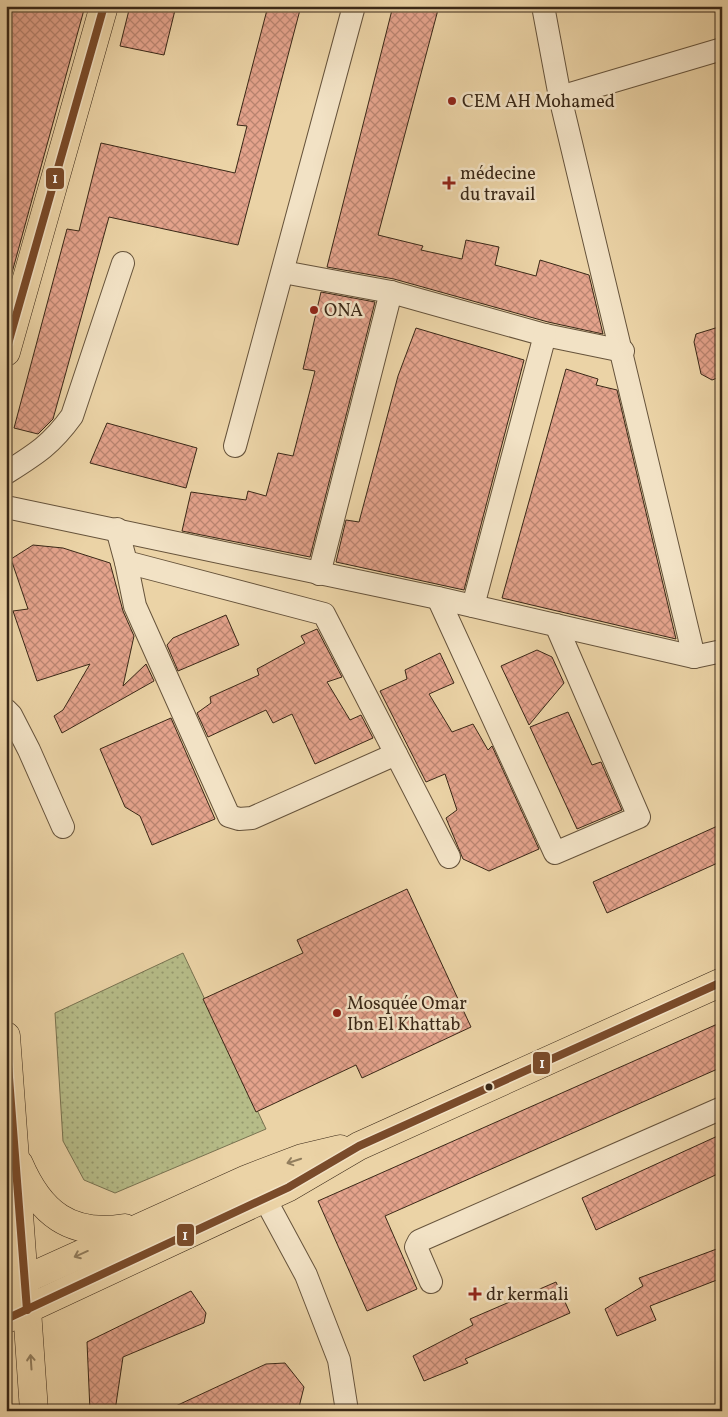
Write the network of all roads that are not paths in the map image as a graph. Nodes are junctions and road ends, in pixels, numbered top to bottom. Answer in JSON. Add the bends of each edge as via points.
{"nodes":[{"id":1,"x":104,"y":6,"type":"edge"},
{"id":2,"x":354,"y":6,"type":"edge"},
{"id":3,"x":543,"y":6,"type":"edge"},
{"id":4,"x":722,"y":49,"type":"edge"},
{"id":5,"x":560,"y":97,"type":"junction"},
{"id":6,"x":122,"y":263,"type":"dead end"},
{"id":7,"x":283,"y":272,"type":"junction"},
{"id":8,"x":391,"y":292,"type":"junction"},
{"id":9,"x":544,"y":335,"type":"junction"},
{"id":10,"x":6,"y":352,"type":"edge"},
{"id":11,"x":622,"y":352,"type":"junction"},
{"id":12,"x":235,"y":446,"type":"dead end"},
{"id":13,"x":6,"y":473,"type":"edge"},
{"id":14,"x":6,"y":507,"type":"edge"},
{"id":15,"x":117,"y":530,"type":"junction"},
{"id":16,"x":126,"y":562,"type":"junction"},
{"id":17,"x":319,"y":574,"type":"junction"},
{"id":18,"x":438,"y":598,"type":"junction"},
{"id":19,"x":473,"y":606,"type":"junction"},
{"id":20,"x":556,"y":625,"type":"junction"},
{"id":21,"x":722,"y":651,"type":"edge"},
{"id":22,"x":694,"y":657,"type":"junction"},
{"id":23,"x":6,"y":710,"type":"edge"},
{"id":24,"x":396,"y":754,"type":"junction"},
{"id":25,"x":63,"y":827,"type":"dead end"},
{"id":26,"x":449,"y":857,"type":"dead end"},
{"id":27,"x":722,"y":982,"type":"edge"},
{"id":28,"x":6,"y":1036,"type":"edge"},
{"id":29,"x":722,"y":1108,"type":"edge"},
{"id":30,"x":359,"y":1146,"type":"junction"},
{"id":31,"x":15,"y":1155,"type":"junction"},
{"id":32,"x":247,"y":1178,"type":"junction"},
{"id":33,"x":265,"y":1199,"type":"junction"},
{"id":34,"x":146,"y":1225,"type":"junction"},
{"id":35,"x":431,"y":1282,"type":"dead end"},
{"id":36,"x":15,"y":1284,"type":"edge"},
{"id":37,"x":16,"y":1314,"type":"edge"},
{"id":38,"x":34,"y":1411,"type":"edge"},
{"id":39,"x":347,"y":1411,"type":"edge"}],
"edges":[{"from":1,"to":10,"type":"main road"},
{"from":2,"to":7,"type":"street"},
{"from":3,"to":5,"type":"street"},
{"from":4,"to":5,"type":"street"},
{"from":5,"to":11,"type":"street"},
{"from":6,"to":13,"type":"street","via":[[72,416],[43,450]]},
{"from":7,"to":8,"type":"street"},
{"from":7,"to":12,"type":"street"},
{"from":8,"to":9,"type":"street"},
{"from":8,"to":17,"type":"street"},
{"from":9,"to":11,"type":"street"},
{"from":9,"to":19,"type":"street"},
{"from":11,"to":22,"type":"street"},
{"from":14,"to":15,"type":"street"},
{"from":15,"to":16,"type":"street"},
{"from":15,"to":17,"type":"street"},
{"from":16,"to":24,"type":"street","via":[[324,614]]},
{"from":16,"to":24,"type":"street","via":[[135,606],[230,816],[252,818]]},
{"from":17,"to":18,"type":"street"},
{"from":18,"to":19,"type":"street"},
{"from":18,"to":20,"type":"street","via":[[555,853],[639,817]]},
{"from":19,"to":20,"type":"street"},
{"from":20,"to":22,"type":"street"},
{"from":21,"to":22,"type":"street"},
{"from":23,"to":25,"type":"street","via":[[30,750]]},
{"from":24,"to":26,"type":"street"},
{"from":27,"to":30,"type":"main road"},
{"from":28,"to":31,"type":"main road"},
{"from":29,"to":35,"type":"street","via":[[420,1241],[416,1247]]},
{"from":30,"to":32,"type":"main road","one_way":true,"via":[[302,1158]]},
{"from":30,"to":33,"type":"main road"},
{"from":31,"to":34,"type":"main road","via":[[28,1186],[44,1206],[65,1222],[89,1230]]},
{"from":31,"to":36,"type":"main road"},
{"from":32,"to":33,"type":"street"},
{"from":32,"to":34,"type":"main road"},
{"from":33,"to":37,"type":"main road"},
{"from":33,"to":39,"type":"street","via":[[306,1275],[339,1360]]},
{"from":34,"to":36,"type":"main road","one_way":true},
{"from":36,"to":37,"type":"main road"},
{"from":38,"to":37,"type":"main road","one_way":true}]}
